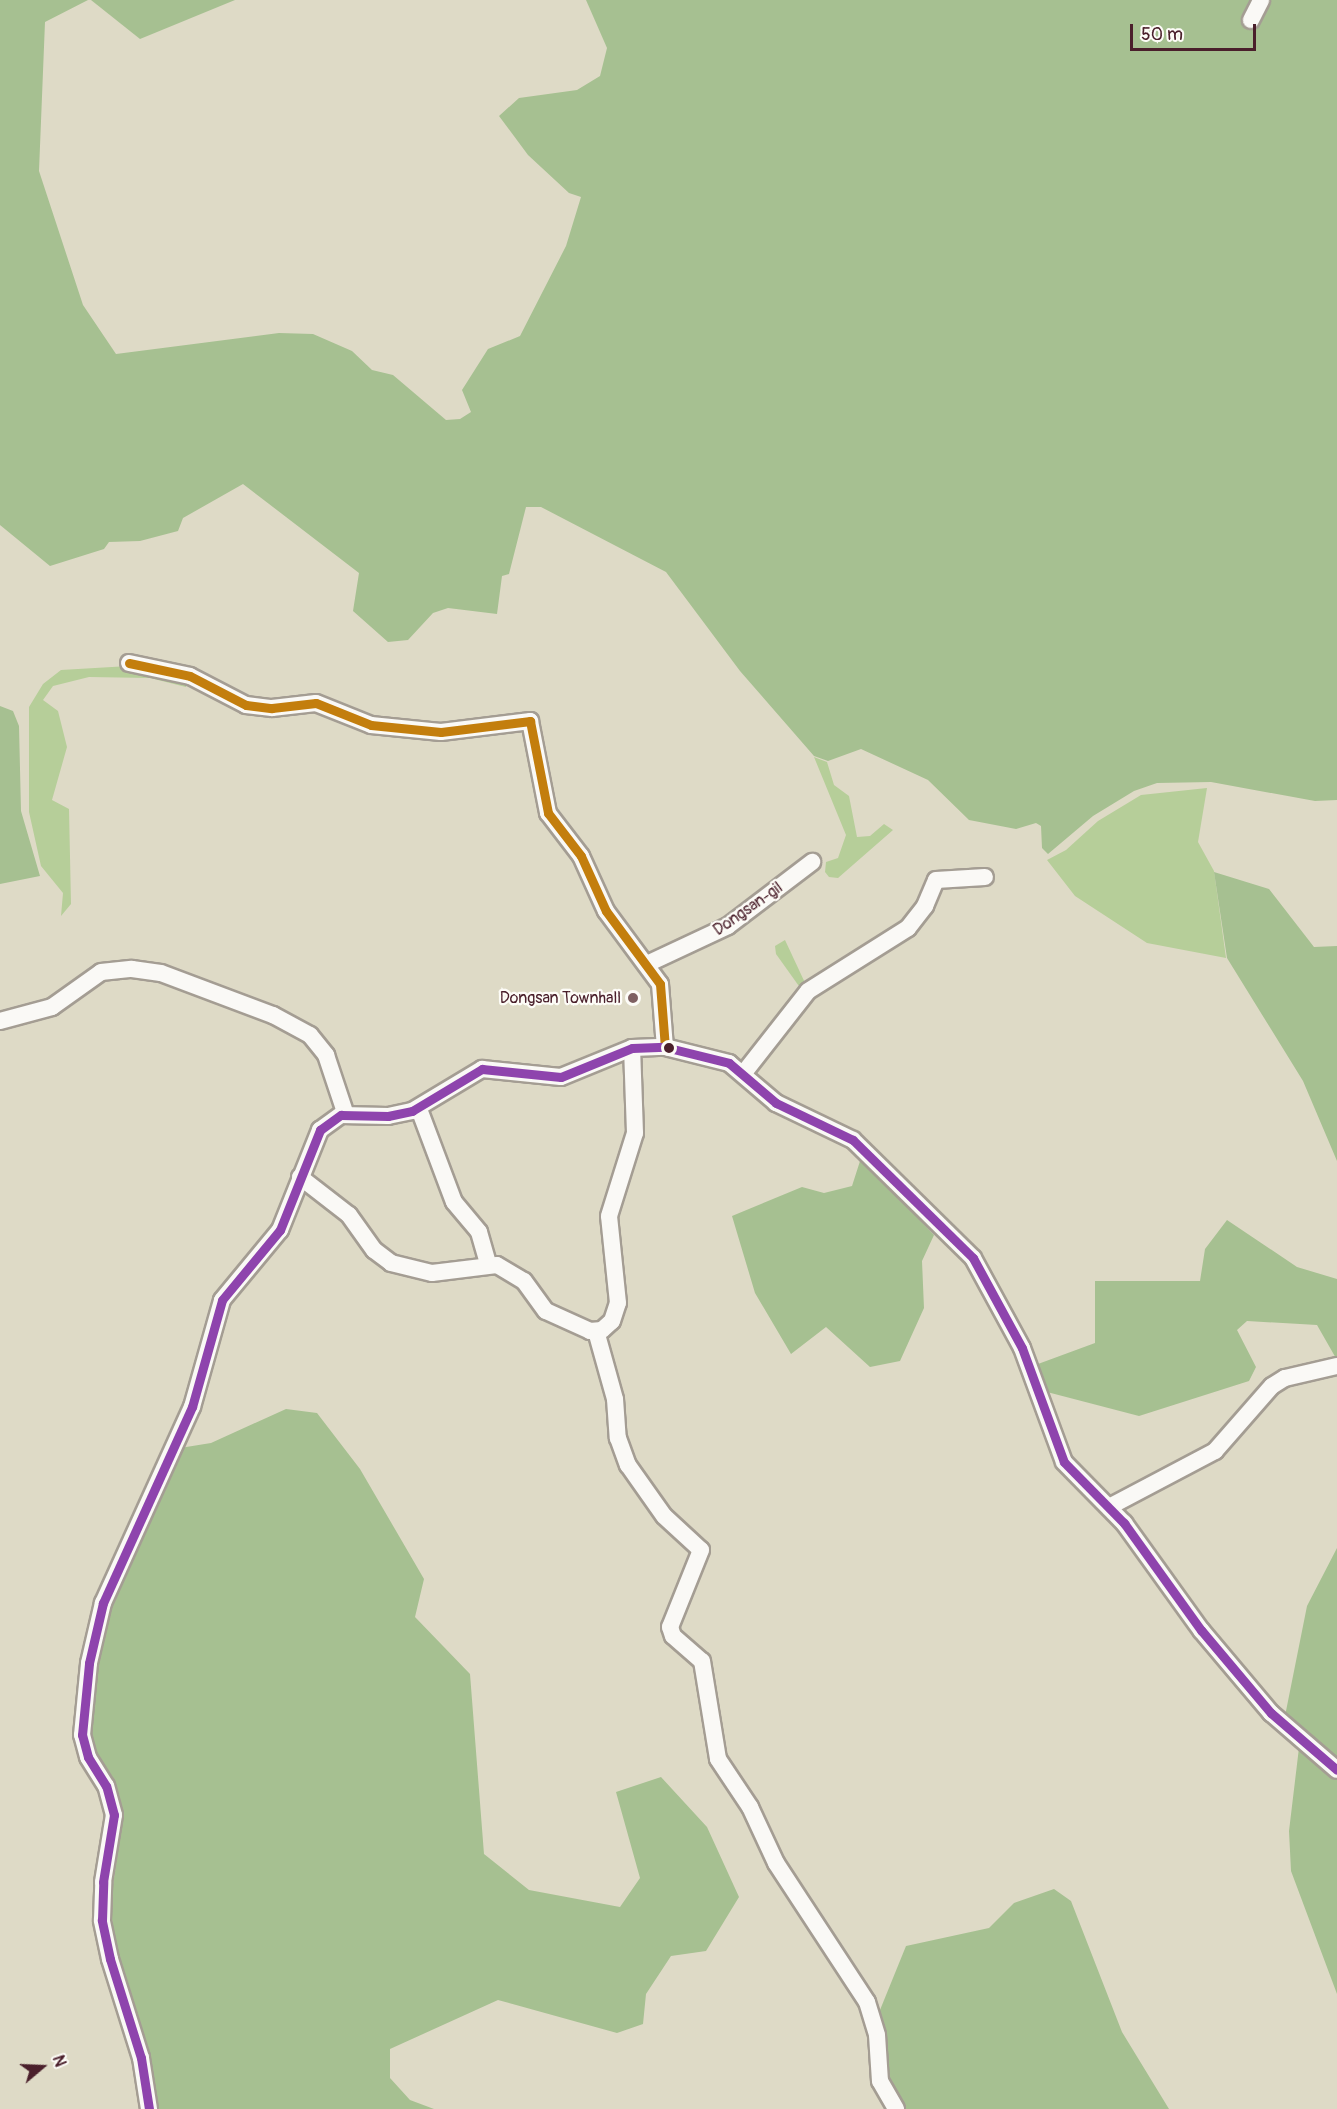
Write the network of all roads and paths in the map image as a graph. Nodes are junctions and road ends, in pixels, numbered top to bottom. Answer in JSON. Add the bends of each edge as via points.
{"nodes":[{"id":1,"x":1261,"y":0,"type":"edge"},
{"id":2,"x":1251,"y":20,"type":"dead end"},
{"id":3,"x":129,"y":663,"type":"dead end"},
{"id":4,"x":812,"y":862,"type":"dead end"},
{"id":5,"x":985,"y":877,"type":"dead end"},
{"id":6,"x":647,"y":964,"type":"junction"},
{"id":7,"x":0,"y":1021,"type":"edge"},
{"id":8,"x":665,"y":1047,"type":"junction"},
{"id":9,"x":632,"y":1048,"type":"junction"},
{"id":10,"x":743,"y":1074,"type":"junction"},
{"id":11,"x":419,"y":1109,"type":"junction"},
{"id":12,"x":346,"y":1115,"type":"junction"},
{"id":13,"x":300,"y":1177,"type":"junction"},
{"id":14,"x":488,"y":1263,"type":"junction"},
{"id":15,"x":596,"y":1331,"type":"junction"},
{"id":16,"x":1337,"y":1366,"type":"edge"},
{"id":17,"x":1109,"y":1507,"type":"junction"},
{"id":18,"x":1337,"y":1770,"type":"edge"},
{"id":19,"x":149,"y":2109,"type":"edge"},
{"id":20,"x":896,"y":2109,"type":"edge"}],
"edges":[{"from":1,"to":2,"type":"street"},
{"from":3,"to":6,"type":"street","via":[[190,676],[246,705],[272,708],[316,704],[371,726],[441,732],[530,721],[548,813],[581,856],[606,911]]},
{"from":4,"to":6,"type":"street","name":"Dongsan-gil","via":[[728,926]]},
{"from":5,"to":10,"type":"street","via":[[936,880],[908,928],[808,992]]},
{"from":6,"to":8,"type":"street","via":[[657,976],[664,999]]},
{"from":7,"to":12,"type":"street","via":[[52,1007],[95,974],[132,969],[161,973],[262,1010],[310,1035],[326,1054]]},
{"from":8,"to":9,"type":"street"},
{"from":8,"to":10,"type":"street","via":[[723,1060]]},
{"from":9,"to":11,"type":"street","via":[[561,1077],[482,1070]]},
{"from":9,"to":15,"type":"street","via":[[635,1133],[609,1216],[618,1303],[609,1325]]},
{"from":10,"to":17,"type":"street","via":[[776,1103],[853,1140],[930,1219],[967,1249],[1022,1348],[1058,1452]]},
{"from":11,"to":12,"type":"street","via":[[388,1116]]},
{"from":11,"to":14,"type":"street","via":[[454,1202],[479,1232]]},
{"from":12,"to":13,"type":"street","via":[[333,1116],[320,1130]]},
{"from":13,"to":14,"type":"street","via":[[349,1215],[374,1250],[391,1263],[432,1273]]},
{"from":13,"to":19,"type":"street","via":[[280,1230],[222,1300],[192,1407],[107,1593],[89,1663],[82,1735],[88,1757],[106,1786],[114,1815],[103,1882],[102,1920],[141,2058]]},
{"from":14,"to":15,"type":"street","via":[[524,1281],[546,1311]]},
{"from":15,"to":20,"type":"street","via":[[615,1399],[618,1438],[628,1465],[664,1516],[700,1550],[670,1627],[673,1636],[702,1661],[718,1759],[750,1807],[776,1863],[867,2002],[877,2034],[880,2081]]},
{"from":16,"to":17,"type":"street","via":[[1285,1378],[1272,1386],[1215,1451]]},
{"from":17,"to":18,"type":"street","via":[[1201,1630],[1271,1713]]}]}
